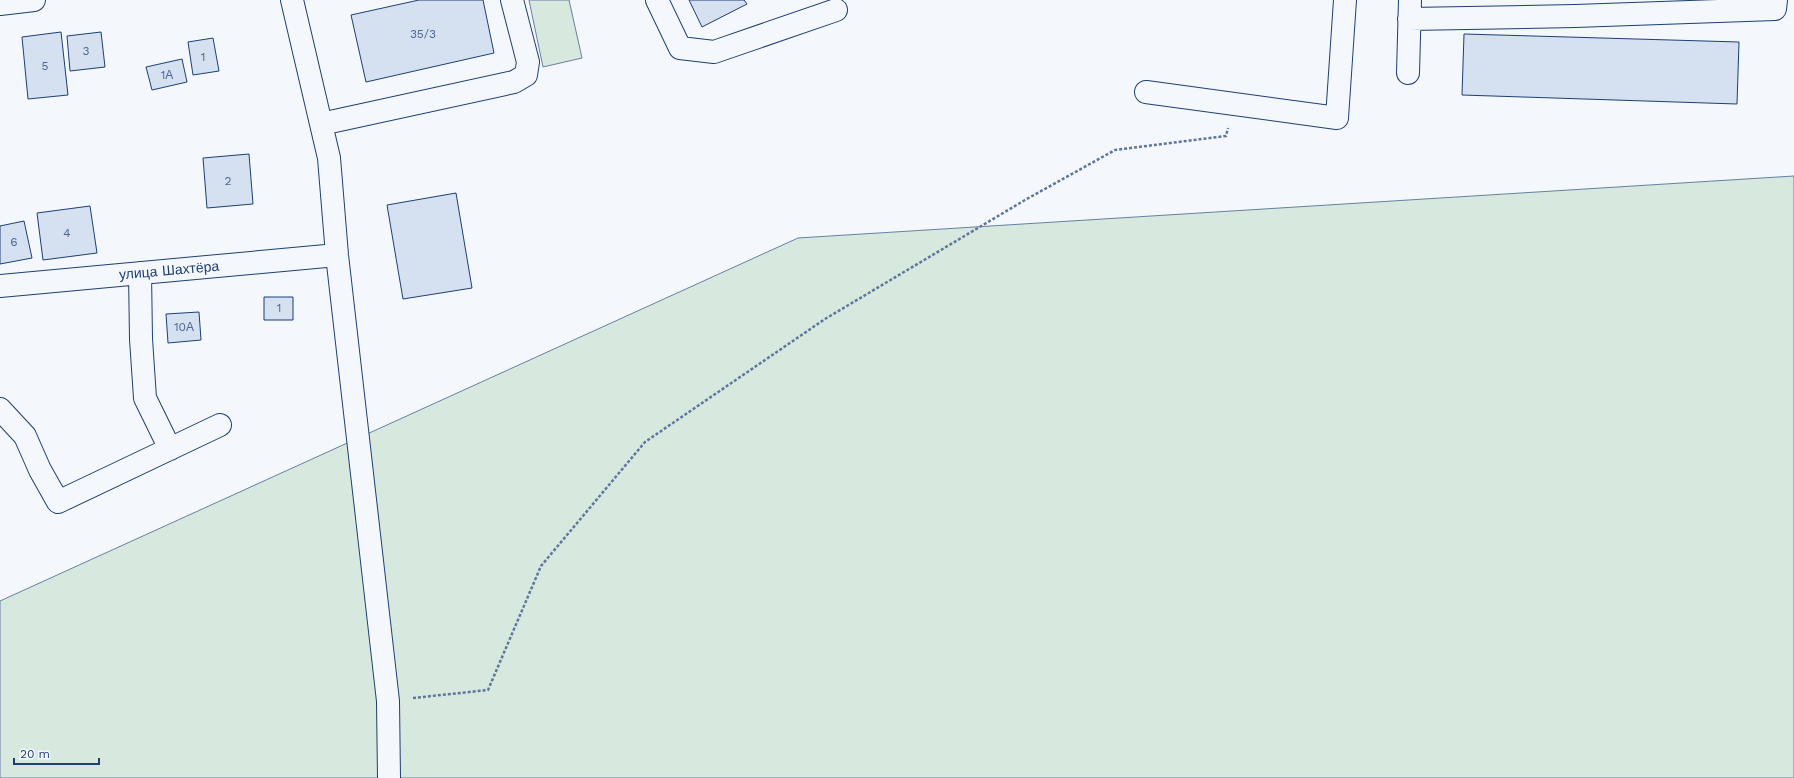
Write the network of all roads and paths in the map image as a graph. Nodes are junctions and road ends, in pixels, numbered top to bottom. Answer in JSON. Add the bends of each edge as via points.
{"nodes":[{"id":1,"x":34,"y":0,"type":"edge"},
{"id":2,"x":292,"y":0,"type":"edge"},
{"id":3,"x":512,"y":0,"type":"edge"},
{"id":4,"x":657,"y":0,"type":"edge"},
{"id":5,"x":1345,"y":0,"type":"edge"},
{"id":6,"x":1776,"y":0,"type":"edge"},
{"id":7,"x":0,"y":4,"type":"edge"},
{"id":8,"x":1575,"y":8,"type":"edge"},
{"id":9,"x":1410,"y":9,"type":"edge"},
{"id":10,"x":836,"y":10,"type":"dead end"},
{"id":11,"x":1408,"y":73,"type":"dead end"},
{"id":12,"x":1146,"y":92,"type":"dead end"},
{"id":13,"x":1234,"y":104,"type":"junction"},
{"id":14,"x":321,"y":124,"type":"junction"},
{"id":15,"x":337,"y":255,"type":"junction"},
{"id":16,"x":140,"y":273,"type":"junction"},
{"id":17,"x":0,"y":286,"type":"edge"},
{"id":18,"x":0,"y":409,"type":"edge"},
{"id":19,"x":220,"y":425,"type":"dead end"},
{"id":20,"x":170,"y":449,"type":"junction"},
{"id":21,"x":388,"y":701,"type":"junction"},
{"id":22,"x":389,"y":778,"type":"edge"}],
"edges":[{"from":1,"to":7,"type":"street"},
{"from":2,"to":14,"type":"street"},
{"from":3,"to":14,"type":"street","via":[[528,62],[526,75],[514,82]]},
{"from":4,"to":10,"type":"street","via":[[680,48],[714,52]]},
{"from":5,"to":13,"type":"street","via":[[1337,118]]},
{"from":6,"to":8,"type":"street","via":[[1775,9]]},
{"from":8,"to":9,"type":"street"},
{"from":9,"to":11,"type":"street"},
{"from":12,"to":13,"type":"street"},
{"from":13,"to":21,"type":"path","via":[[1226,136],[1115,150],[1025,200],[825,319],[645,442],[541,566],[488,690]]},
{"from":14,"to":15,"type":"street","via":[[329,158]]},
{"from":15,"to":16,"type":"street","name":"улица Шахтёра"},
{"from":15,"to":21,"type":"street"},
{"from":16,"to":17,"type":"street","name":"улица Шахтёра"},
{"from":16,"to":20,"type":"street","via":[[145,398]]},
{"from":18,"to":20,"type":"street","via":[[25,436],[58,502]]},
{"from":19,"to":20,"type":"street"},
{"from":21,"to":22,"type":"street"}]}
